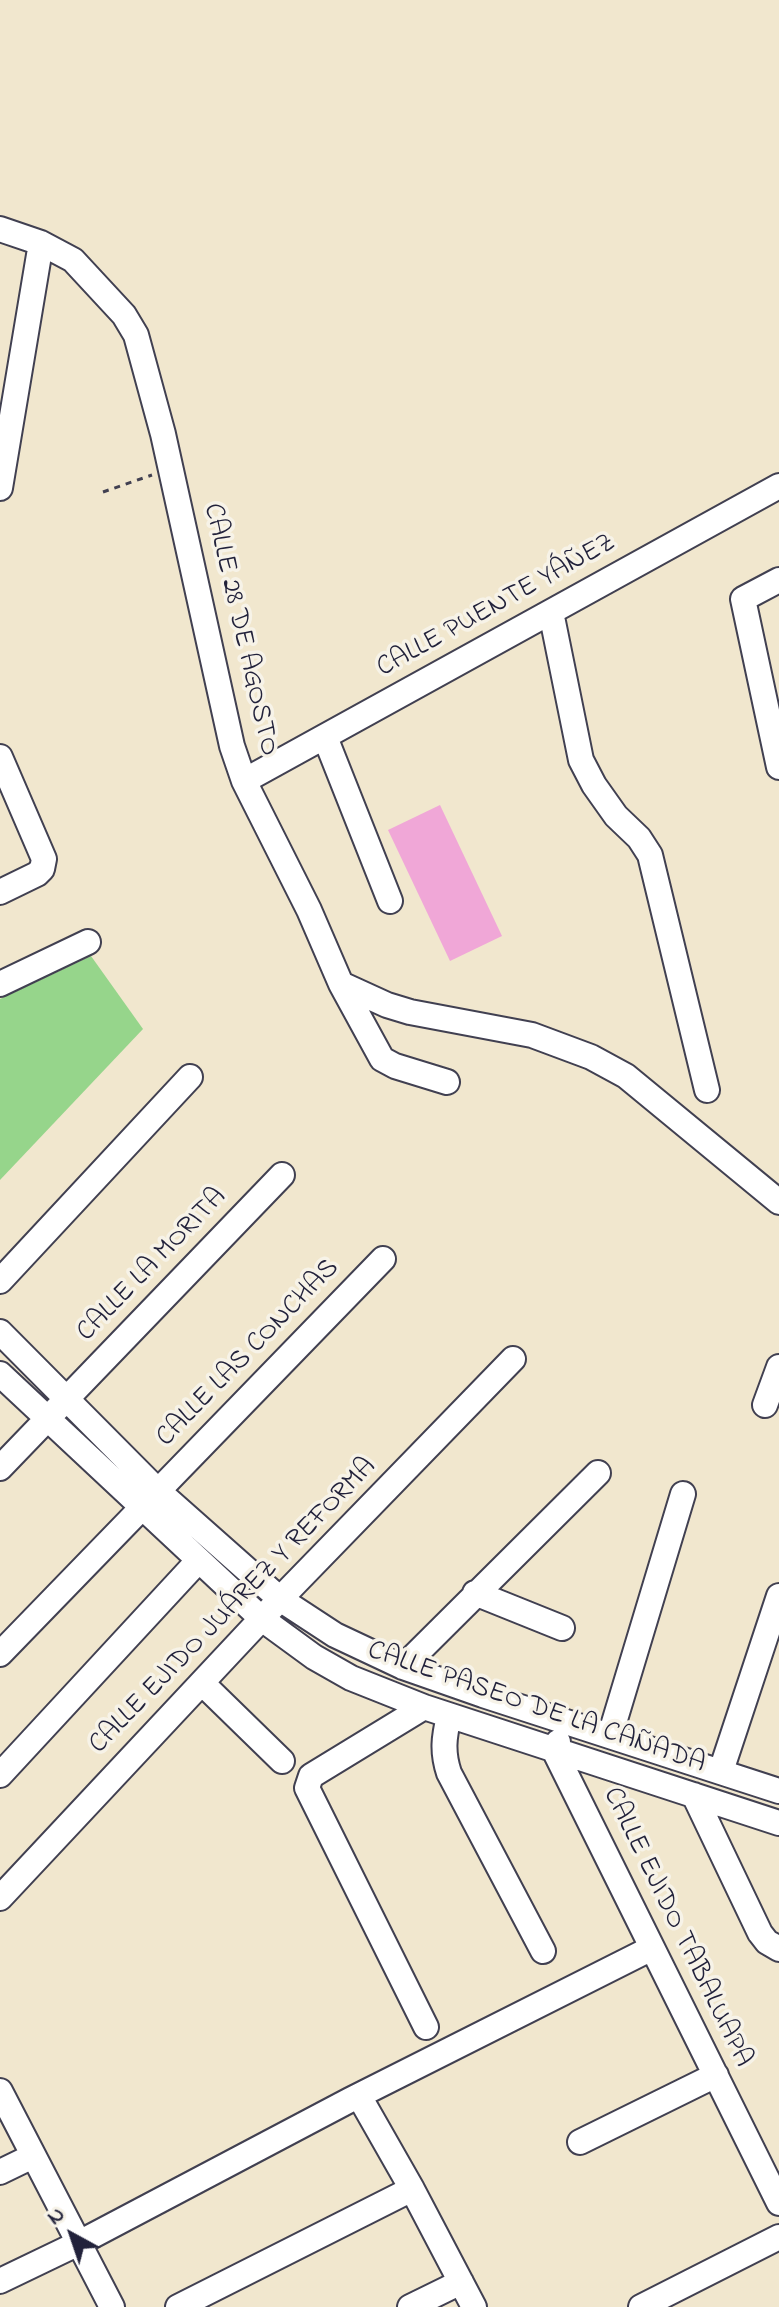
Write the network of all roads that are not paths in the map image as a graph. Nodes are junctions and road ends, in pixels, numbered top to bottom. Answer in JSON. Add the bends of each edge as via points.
{"nodes":[{"id":1,"x":0,"y":229,"type":"edge"},
{"id":2,"x":41,"y":243,"type":"junction"},
{"id":3,"x":9,"y":383,"type":"edge"},
{"id":4,"x":779,"y":486,"type":"edge"},
{"id":5,"x":0,"y":488,"type":"edge"},
{"id":6,"x":779,"y":580,"type":"edge"},
{"id":7,"x":551,"y":612,"type":"junction"},
{"id":8,"x":775,"y":725,"type":"edge"},
{"id":9,"x":325,"y":737,"type":"junction"},
{"id":10,"x":0,"y":757,"type":"edge"},
{"id":11,"x":779,"y":767,"type":"edge"},
{"id":12,"x":244,"y":781,"type":"junction"},
{"id":13,"x":0,"y":892,"type":"edge"},
{"id":14,"x":390,"y":901,"type":"dead end"},
{"id":15,"x":88,"y":942,"type":"dead end"},
{"id":16,"x":0,"y":984,"type":"edge"},
{"id":17,"x":341,"y":984,"type":"junction"},
{"id":18,"x":190,"y":1077,"type":"dead end"},
{"id":19,"x":447,"y":1082,"type":"dead end"},
{"id":20,"x":707,"y":1090,"type":"dead end"},
{"id":21,"x":282,"y":1175,"type":"dead end"},
{"id":22,"x":779,"y":1202,"type":"edge"},
{"id":23,"x":383,"y":1259,"type":"dead end"},
{"id":24,"x":0,"y":1281,"type":"edge"},
{"id":25,"x":0,"y":1332,"type":"edge"},
{"id":26,"x":513,"y":1359,"type":"dead end"},
{"id":27,"x":779,"y":1367,"type":"edge"},
{"id":28,"x":0,"y":1374,"type":"edge"},
{"id":29,"x":67,"y":1398,"type":"junction"},
{"id":30,"x":765,"y":1405,"type":"dead end"},
{"id":31,"x":47,"y":1419,"type":"junction"},
{"id":32,"x":0,"y":1468,"type":"edge"},
{"id":33,"x":598,"y":1473,"type":"dead end"},
{"id":34,"x":683,"y":1494,"type":"dead end"},
{"id":35,"x":149,"y":1498,"type":"junction"},
{"id":36,"x":198,"y":1561,"type":"junction"},
{"id":37,"x":475,"y":1593,"type":"junction"},
{"id":38,"x":779,"y":1596,"type":"edge"},
{"id":39,"x":280,"y":1599,"type":"junction"},
{"id":40,"x":262,"y":1619,"type":"junction"},
{"id":41,"x":562,"y":1628,"type":"dead end"},
{"id":42,"x":0,"y":1654,"type":"edge"},
{"id":43,"x":403,"y":1667,"type":"junction"},
{"id":44,"x":202,"y":1683,"type":"junction"},
{"id":45,"x":424,"y":1707,"type":"junction"},
{"id":46,"x":449,"y":1716,"type":"junction"},
{"id":47,"x":564,"y":1720,"type":"junction"},
{"id":48,"x":610,"y":1736,"type":"junction"},
{"id":49,"x":555,"y":1752,"type":"junction"},
{"id":50,"x":282,"y":1761,"type":"dead end"},
{"id":51,"x":721,"y":1771,"type":"junction"},
{"id":52,"x":0,"y":1775,"type":"edge"},
{"id":53,"x":779,"y":1791,"type":"edge"},
{"id":54,"x":694,"y":1795,"type":"junction"},
{"id":55,"x":779,"y":1823,"type":"edge"},
{"id":56,"x":0,"y":1898,"type":"edge"},
{"id":57,"x":652,"y":1948,"type":"junction"},
{"id":58,"x":779,"y":1949,"type":"edge"},
{"id":59,"x":543,"y":1951,"type":"dead end"},
{"id":60,"x":426,"y":2027,"type":"dead end"},
{"id":61,"x":716,"y":2075,"type":"junction"},
{"id":62,"x":0,"y":2091,"type":"edge"},
{"id":63,"x":359,"y":2096,"type":"junction"},
{"id":64,"x":580,"y":2142,"type":"dead end"},
{"id":65,"x":33,"y":2156,"type":"junction"},
{"id":66,"x":0,"y":2172,"type":"edge"},
{"id":67,"x":412,"y":2189,"type":"junction"},
{"id":68,"x":779,"y":2203,"type":"edge"},
{"id":69,"x":779,"y":2237,"type":"edge"},
{"id":70,"x":79,"y":2243,"type":"junction"},
{"id":71,"x":0,"y":2281,"type":"edge"},
{"id":72,"x":461,"y":2282,"type":"junction"},
{"id":73,"x":112,"y":2307,"type":"edge"},
{"id":74,"x":178,"y":2307,"type":"edge"},
{"id":75,"x":410,"y":2307,"type":"edge"},
{"id":76,"x":474,"y":2307,"type":"edge"},
{"id":77,"x":641,"y":2307,"type":"edge"}],
"edges":[{"from":1,"to":2,"type":"street","name":"CALLE 28 DE AGOSTO"},
{"from":2,"to":3,"type":"street"},
{"from":2,"to":12,"type":"street","name":"CALLE 28 DE AGOSTO","via":[[73,260],[124,315],[143,356]]},
{"from":3,"to":5,"type":"street"},
{"from":4,"to":7,"type":"street","name":"CALLE PUENTE YÁÑEZ"},
{"from":6,"to":8,"type":"street","via":[[743,599]]},
{"from":7,"to":9,"type":"street","name":"CALLE PUENTE YÁÑEZ"},
{"from":7,"to":20,"type":"street","via":[[581,760],[616,816],[650,855]]},
{"from":8,"to":11,"type":"street"},
{"from":9,"to":12,"type":"street","name":"CALLE PUENTE YÁÑEZ"},
{"from":9,"to":14,"type":"street"},
{"from":10,"to":13,"type":"street","via":[[44,859],[31,879]]},
{"from":12,"to":17,"type":"street","name":"CALLE 28 DE AGOSTO"},
{"from":15,"to":16,"type":"street"},
{"from":17,"to":19,"type":"street","name":"CALLE 28 DE AGOSTO","via":[[382,1059]]},
{"from":17,"to":22,"type":"street","via":[[399,1009],[532,1035],[604,1063]]},
{"from":18,"to":24,"type":"street"},
{"from":21,"to":29,"type":"street","name":"CALLE LA MORITA"},
{"from":23,"to":35,"type":"street","name":"CALLE LAS CONCHAS"},
{"from":25,"to":29,"type":"street"},
{"from":26,"to":39,"type":"street","name":"CALLE EJIDO JUÁREZ Y REFORMA"},
{"from":27,"to":30,"type":"street"},
{"from":28,"to":31,"type":"street","name":"CALLE PASEO DE LA CAÑADA"},
{"from":29,"to":31,"type":"street","name":"CALLE LA MORITA"},
{"from":29,"to":35,"type":"street"},
{"from":31,"to":32,"type":"street","name":"CALLE LA MORITA"},
{"from":31,"to":35,"type":"street","name":"CALLE PASEO DE LA CAÑADA"},
{"from":33,"to":37,"type":"street"},
{"from":34,"to":48,"type":"street"},
{"from":35,"to":36,"type":"street","name":"CALLE PASEO DE LA CAÑADA"},
{"from":35,"to":39,"type":"street","name":"CALLE PASEO DE LA CAÑADA"},
{"from":35,"to":42,"type":"street","name":"CALLE LAS CONCHAS"},
{"from":36,"to":40,"type":"street","name":"CALLE PASEO DE LA CAÑADA"},
{"from":36,"to":52,"type":"street"},
{"from":37,"to":41,"type":"street"},
{"from":37,"to":43,"type":"street"},
{"from":38,"to":51,"type":"street"},
{"from":39,"to":40,"type":"street","name":"CALLE EJIDO JUÁREZ Y REFORMA"},
{"from":39,"to":43,"type":"street","name":"CALLE PASEO DE LA CAÑADA","via":[[335,1635]]},
{"from":40,"to":44,"type":"street","name":"CALLE EJIDO JUÁREZ Y REFORMA"},
{"from":40,"to":45,"type":"street","name":"CALLE PASEO DE LA CAÑADA","via":[[351,1678]]},
{"from":43,"to":47,"type":"street","name":"CALLE PASEO DE LA CAÑADA"},
{"from":44,"to":50,"type":"street"},
{"from":44,"to":56,"type":"street","name":"CALLE EJIDO JUÁREZ Y REFORMA"},
{"from":45,"to":46,"type":"street","name":"CALLE PASEO DE LA CAÑADA"},
{"from":45,"to":60,"type":"street","via":[[311,1776],[307,1788]]},
{"from":46,"to":49,"type":"street","name":"CALLE PASEO DE LA CAÑADA"},
{"from":46,"to":59,"type":"street","via":[[443,1741],[449,1773]]},
{"from":47,"to":48,"type":"street","name":"CALLE PASEO DE LA CAÑADA"},
{"from":47,"to":49,"type":"street"},
{"from":48,"to":51,"type":"street","name":"CALLE PASEO DE LA CAÑADA"},
{"from":49,"to":54,"type":"street","name":"CALLE PASEO DE LA CAÑADA"},
{"from":49,"to":57,"type":"street","name":"CALLE EJIDO TABALUAPA"},
{"from":51,"to":53,"type":"street","name":"CALLE PASEO DE LA CAÑADA"},
{"from":54,"to":55,"type":"street","name":"CALLE PASEO DE LA CAÑADA"},
{"from":54,"to":58,"type":"street","via":[[760,1933]]},
{"from":57,"to":61,"type":"street","name":"CALLE EJIDO TABALUAPA"},
{"from":57,"to":63,"type":"street"},
{"from":61,"to":64,"type":"street"},
{"from":61,"to":68,"type":"street","name":"CALLE EJIDO TABALUAPA"},
{"from":62,"to":65,"type":"street"},
{"from":63,"to":67,"type":"street"},
{"from":63,"to":70,"type":"street"},
{"from":65,"to":66,"type":"street"},
{"from":65,"to":70,"type":"street"},
{"from":67,"to":72,"type":"street"},
{"from":67,"to":74,"type":"street"},
{"from":69,"to":77,"type":"street"},
{"from":70,"to":71,"type":"street"},
{"from":70,"to":73,"type":"street"},
{"from":72,"to":75,"type":"street"},
{"from":72,"to":76,"type":"street"}]}
